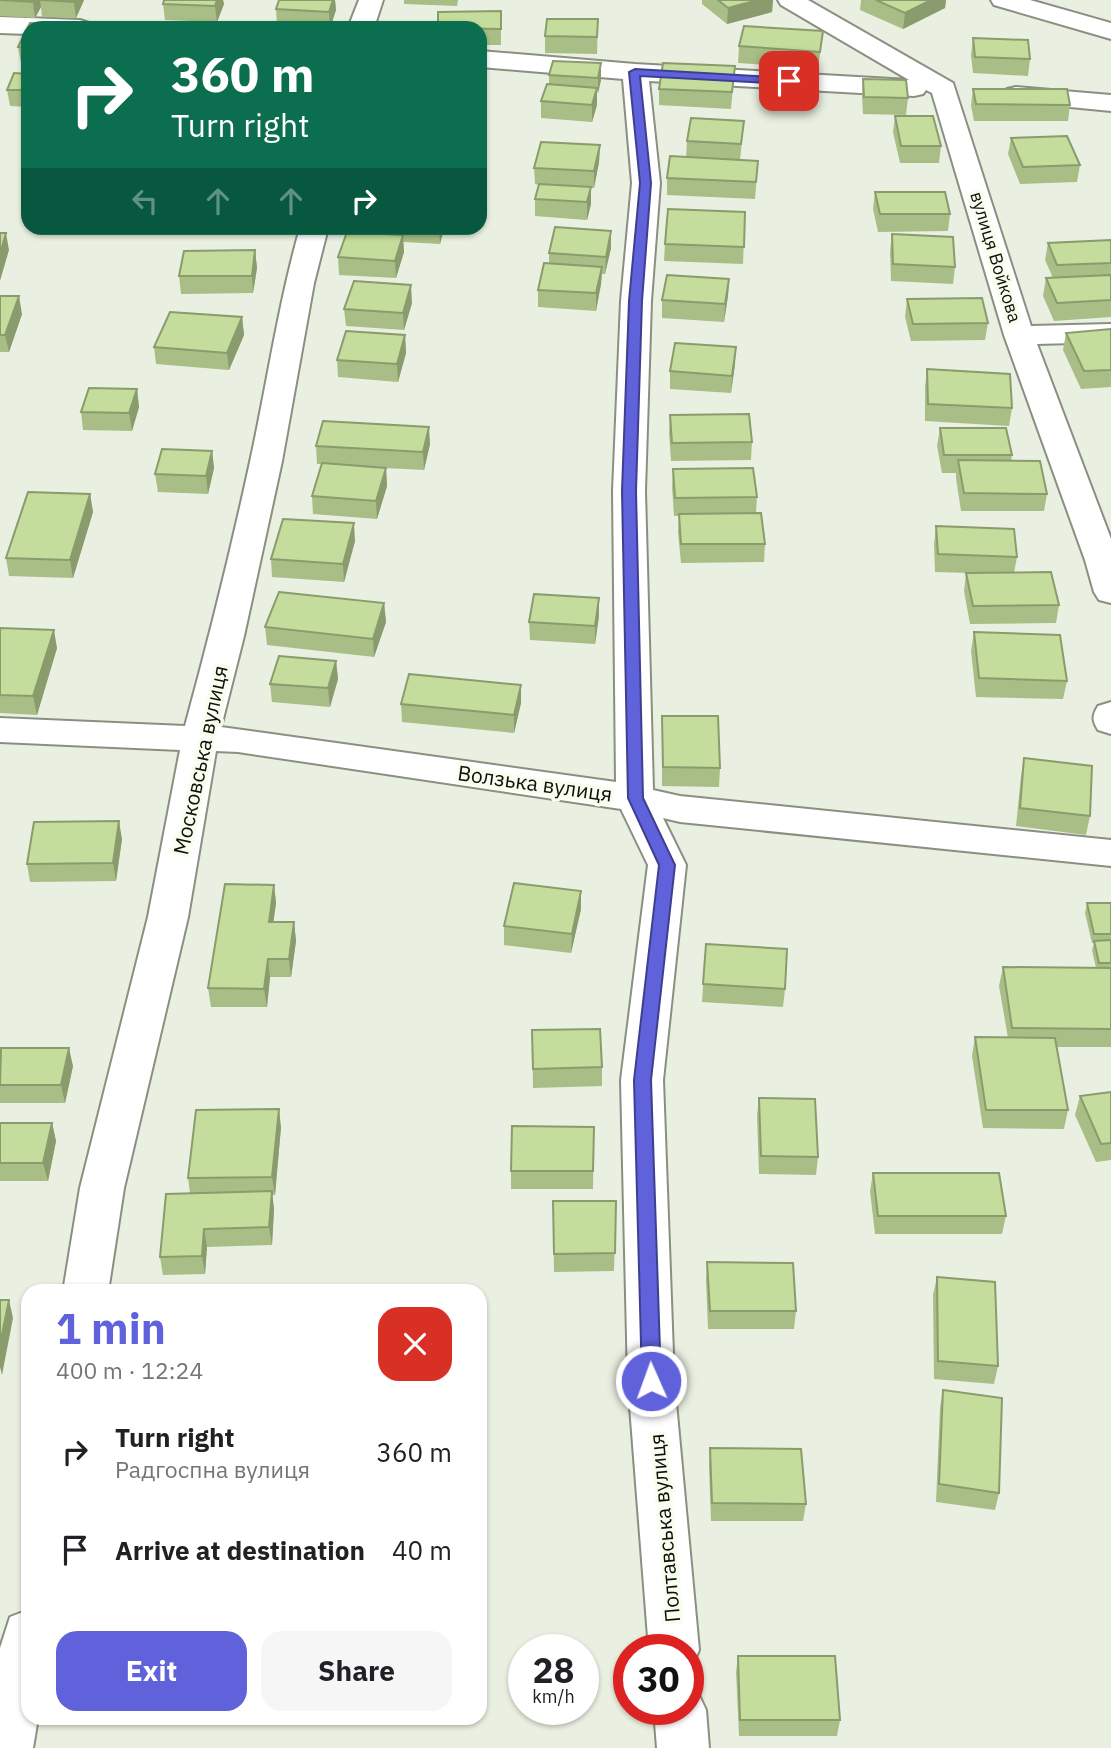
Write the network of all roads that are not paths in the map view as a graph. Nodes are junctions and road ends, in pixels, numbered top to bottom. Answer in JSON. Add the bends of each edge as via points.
{"nodes":[{"id":1,"x":371,"y":0,"type":"edge"},
{"id":2,"x":790,"y":0,"type":"edge"},
{"id":3,"x":1003,"y":0,"type":"edge"},
{"id":4,"x":364,"y":21,"type":"edge"},
{"id":5,"x":1,"y":29,"type":"edge"},
{"id":6,"x":21,"y":29,"type":"edge"},
{"id":7,"x":1111,"y":31,"type":"edge"},
{"id":8,"x":487,"y":60,"type":"edge"},
{"id":9,"x":635,"y":72,"type":"junction"},
{"id":10,"x":967,"y":91,"type":"junction"},
{"id":11,"x":1111,"y":103,"type":"edge"},
{"id":12,"x":312,"y":235,"type":"edge"},
{"id":13,"x":1111,"y":333,"type":"edge"},
{"id":14,"x":1019,"y":335,"type":"junction"},
{"id":15,"x":1111,"y":592,"type":"edge"},
{"id":16,"x":1111,"y":715,"type":"edge"},
{"id":17,"x":1111,"y":722,"type":"edge"},
{"id":18,"x":0,"y":730,"type":"edge"},
{"id":19,"x":200,"y":739,"type":"junction"},
{"id":20,"x":635,"y":798,"type":"junction"},
{"id":21,"x":1111,"y":853,"type":"edge"},
{"id":22,"x":86,"y":1284,"type":"edge"},
{"id":23,"x":673,"y":1634,"type":"edge"},
{"id":24,"x":21,"y":1671,"type":"edge"},
{"id":25,"x":681,"y":1725,"type":"edge"},
{"id":26,"x":7,"y":1748,"type":"edge"},
{"id":27,"x":683,"y":1748,"type":"edge"}],
"edges":[{"from":1,"to":4,"type":"street"},
{"from":2,"to":10,"type":"street"},
{"from":3,"to":7,"type":"street"},
{"from":5,"to":6,"type":"street"},
{"from":8,"to":9,"type":"street"},
{"from":9,"to":10,"type":"street"},
{"from":9,"to":20,"type":"street","name":"Полтавська вулиця","via":[[646,183],[629,491]]},
{"from":10,"to":11,"type":"street"},
{"from":10,"to":14,"type":"street","name":"вулиця Войкова"},
{"from":12,"to":19,"type":"street","name":"Московська вулиця","via":[[227,636]]},
{"from":13,"to":14,"type":"street"},
{"from":14,"to":15,"type":"street","name":"вулиця Войкова"},
{"from":16,"to":17,"type":"street"},
{"from":18,"to":19,"type":"street","name":"Волзька вулиця"},
{"from":19,"to":20,"type":"street","name":"Волзька вулиця","via":[[238,740]]},
{"from":19,"to":22,"type":"street","name":"Московська вулиця","via":[[168,917],[102,1188]]},
{"from":20,"to":21,"type":"street","name":"Волзька вулиця","via":[[680,809]]},
{"from":20,"to":23,"type":"street","name":"Полтавська вулиця","via":[[667,865],[642,1080],[651,1381]]},
{"from":24,"to":26,"type":"street"},
{"from":25,"to":27,"type":"street"}]}
